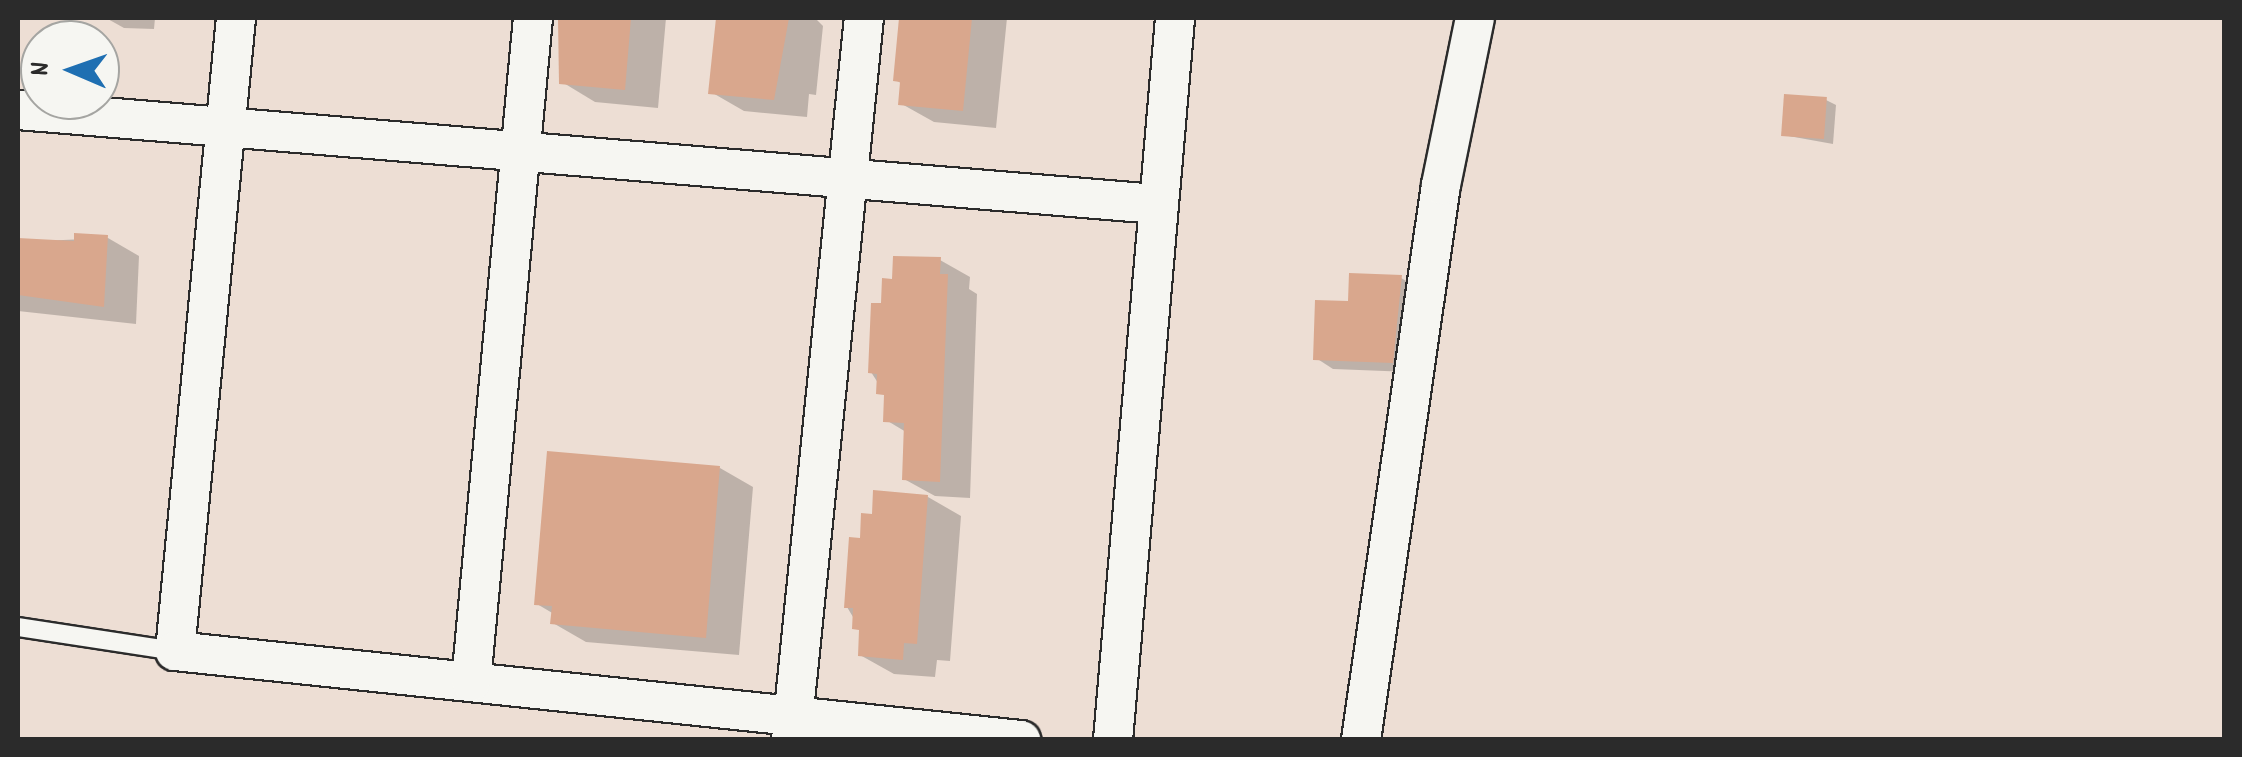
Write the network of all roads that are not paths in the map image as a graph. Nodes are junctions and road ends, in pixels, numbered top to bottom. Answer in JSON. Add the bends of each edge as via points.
{"nodes":[{"id":1,"x":236,"y":18,"type":"edge"},
{"id":2,"x":533,"y":18,"type":"edge"},
{"id":3,"x":864,"y":18,"type":"edge"},
{"id":4,"x":1176,"y":18,"type":"edge"},
{"id":5,"x":1475,"y":18,"type":"edge"},
{"id":6,"x":18,"y":110,"type":"edge"},
{"id":7,"x":226,"y":128,"type":"junction"},
{"id":8,"x":520,"y":155,"type":"junction"},
{"id":9,"x":849,"y":180,"type":"junction"},
{"id":10,"x":1157,"y":204,"type":"junction"},
{"id":11,"x":18,"y":627,"type":"edge"},
{"id":12,"x":175,"y":651,"type":"junction"},
{"id":13,"x":470,"y":682,"type":"junction"},
{"id":14,"x":792,"y":728,"type":"edge"},
{"id":15,"x":1021,"y":740,"type":"edge"},
{"id":16,"x":1113,"y":740,"type":"edge"},
{"id":17,"x":1360,"y":740,"type":"edge"}],
"edges":[{"from":1,"to":7,"type":"street"},
{"from":2,"to":8,"type":"street"},
{"from":3,"to":9,"type":"street"},
{"from":4,"to":10,"type":"street"},
{"from":5,"to":17,"type":"street","via":[[1441,185]]},
{"from":6,"to":7,"type":"street"},
{"from":7,"to":8,"type":"street"},
{"from":7,"to":12,"type":"street"},
{"from":8,"to":9,"type":"street"},
{"from":8,"to":13,"type":"street"},
{"from":9,"to":10,"type":"street"},
{"from":9,"to":14,"type":"street"},
{"from":10,"to":16,"type":"street"},
{"from":11,"to":12,"type":"lane"},
{"from":12,"to":13,"type":"street"},
{"from":13,"to":14,"type":"street"},
{"from":14,"to":15,"type":"street"}]}
